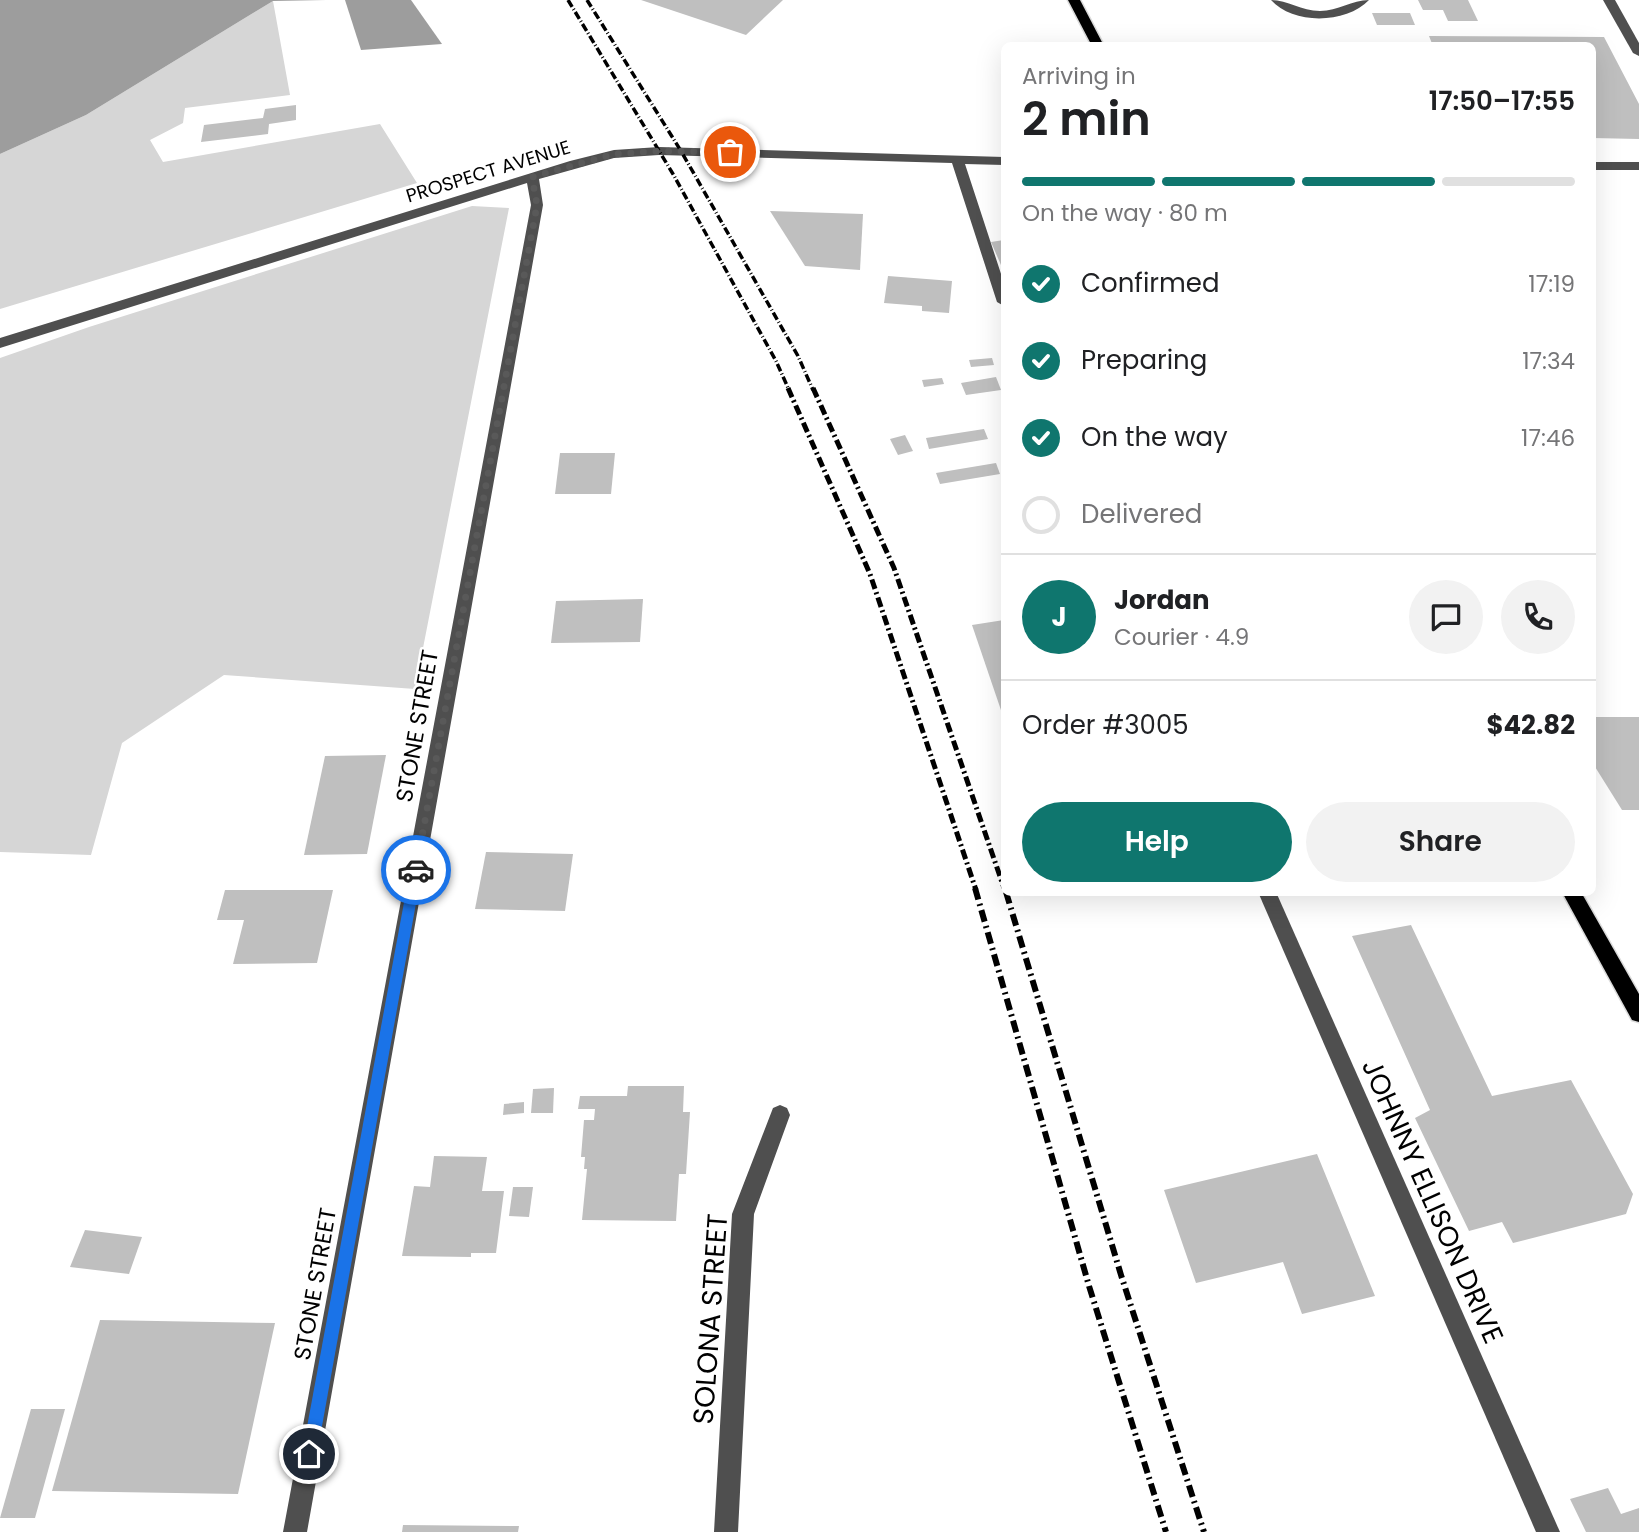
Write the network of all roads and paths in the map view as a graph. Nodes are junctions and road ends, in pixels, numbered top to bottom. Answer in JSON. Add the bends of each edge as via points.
{"nodes":[{"id":1,"x":1074,"y":0,"type":"edge"},
{"id":2,"x":1277,"y":0,"type":"edge"},
{"id":3,"x":1363,"y":0,"type":"edge"},
{"id":4,"x":1609,"y":0,"type":"edge"},
{"id":5,"x":1096,"y":42,"type":"edge"},
{"id":6,"x":1639,"y":53,"type":"edge"},
{"id":7,"x":957,"y":160,"type":"junction"},
{"id":8,"x":1001,"y":161,"type":"edge"},
{"id":9,"x":1596,"y":166,"type":"edge"},
{"id":10,"x":1639,"y":166,"type":"edge"},
{"id":11,"x":532,"y":177,"type":"junction"},
{"id":12,"x":1001,"y":293,"type":"edge"},
{"id":13,"x":0,"y":343,"type":"edge"},
{"id":14,"x":1269,"y":896,"type":"edge"},
{"id":15,"x":1573,"y":896,"type":"edge"},
{"id":16,"x":1639,"y":1013,"type":"edge"},
{"id":17,"x":780,"y":1115,"type":"dead end"},
{"id":18,"x":295,"y":1532,"type":"edge"},
{"id":19,"x":726,"y":1532,"type":"edge"},
{"id":20,"x":1548,"y":1532,"type":"edge"}],
"edges":[{"from":1,"to":5,"type":"main road"},
{"from":2,"to":3,"type":"street","via":[[1292,11],[1327,13],[1353,9]]},
{"from":4,"to":6,"type":"street"},
{"from":7,"to":8,"type":"street","name":"PROSPECT AVENUE"},
{"from":7,"to":11,"type":"street","name":"PROSPECT AVENUE","via":[[659,151],[593,159]]},
{"from":7,"to":12,"type":"street"},
{"from":9,"to":10,"type":"street"},
{"from":11,"to":13,"type":"street","name":"PROSPECT AVENUE"},
{"from":11,"to":18,"type":"street","name":"STONE STREET","via":[[537,205]]},
{"from":14,"to":20,"type":"street","name":"JOHNNY ELLISON DRIVE"},
{"from":15,"to":16,"type":"main road"},
{"from":17,"to":19,"type":"street","name":"SOLONA STREET","via":[[743,1214]]}]}
